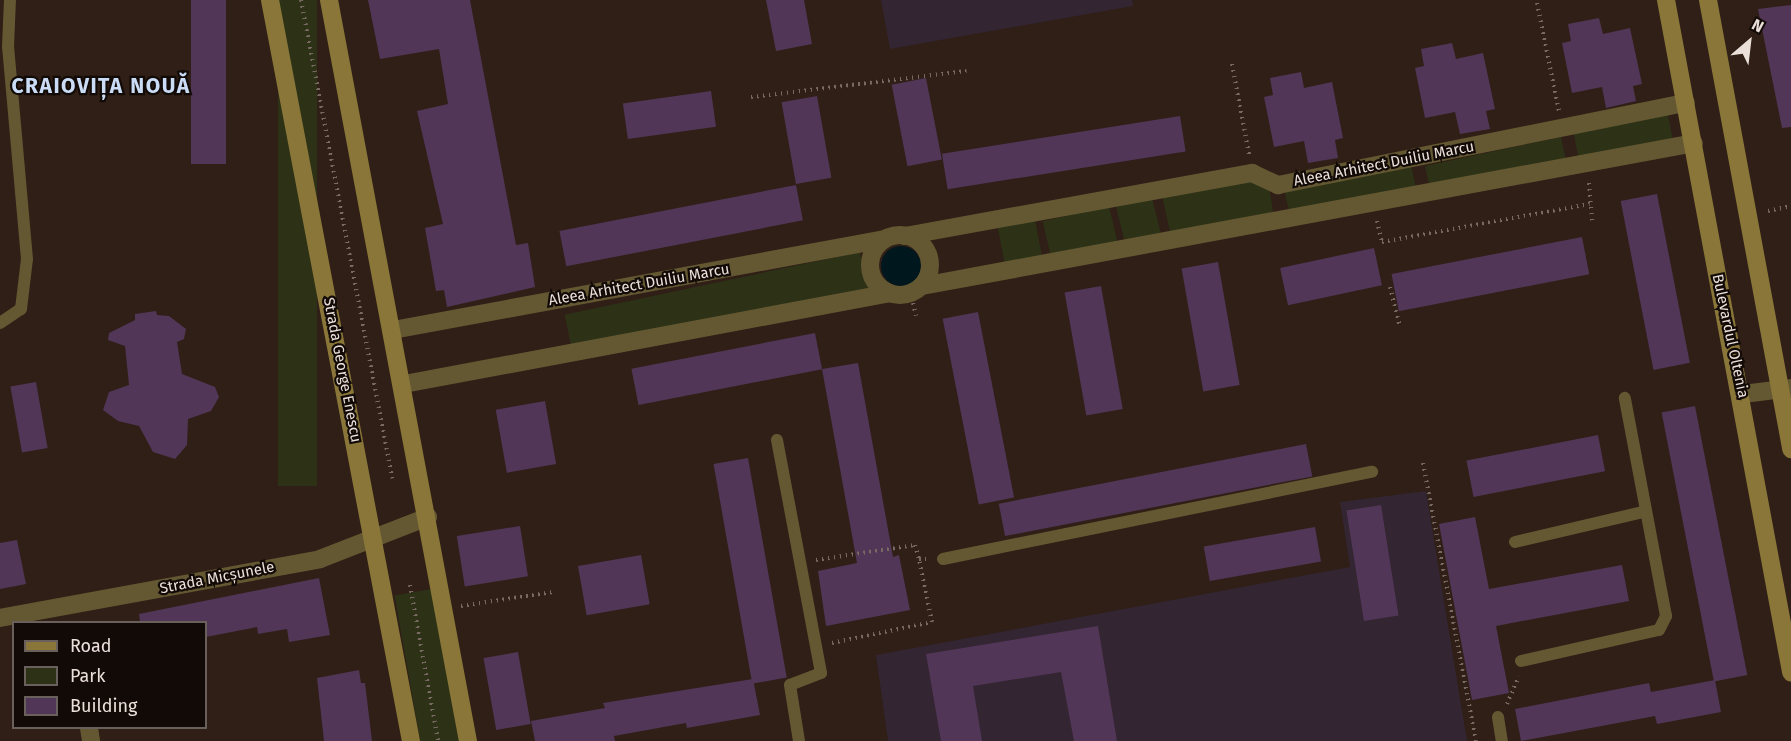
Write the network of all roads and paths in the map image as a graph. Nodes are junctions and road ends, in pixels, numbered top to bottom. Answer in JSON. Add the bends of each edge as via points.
{"nodes":[{"id":1,"x":10,"y":0,"type":"edge"},
{"id":2,"x":270,"y":0,"type":"edge"},
{"id":3,"x":301,"y":0,"type":"edge"},
{"id":4,"x":329,"y":0,"type":"edge"},
{"id":5,"x":1666,"y":0,"type":"edge"},
{"id":6,"x":1708,"y":0,"type":"edge"},
{"id":7,"x":1537,"y":3,"type":"dead end"},
{"id":8,"x":1232,"y":63,"type":"dead end"},
{"id":9,"x":966,"y":71,"type":"dead end"},
{"id":10,"x":751,"y":97,"type":"dead end"},
{"id":11,"x":1686,"y":103,"type":"junction"},
{"id":12,"x":1563,"y":129,"type":"junction"},
{"id":13,"x":1694,"y":143,"type":"junction"},
{"id":14,"x":1587,"y":165,"type":"junction"},
{"id":15,"x":1252,"y":173,"type":"junction"},
{"id":16,"x":1590,"y":204,"type":"junction"},
{"id":17,"x":1791,"y":206,"type":"edge"},
{"id":18,"x":1749,"y":214,"type":"junction"},
{"id":19,"x":1592,"y":221,"type":"dead end"},
{"id":20,"x":905,"y":236,"type":"junction"},
{"id":21,"x":885,"y":239,"type":"junction"},
{"id":22,"x":1382,"y":242,"type":"dead end"},
{"id":23,"x":922,"y":285,"type":"junction"},
{"id":24,"x":1390,"y":287,"type":"dead end"},
{"id":25,"x":890,"y":293,"type":"junction"},
{"id":26,"x":0,"y":323,"type":"edge"},
{"id":27,"x":1400,"y":327,"type":"dead end"},
{"id":28,"x":393,"y":330,"type":"junction"},
{"id":29,"x":404,"y":384,"type":"junction"},
{"id":30,"x":1785,"y":389,"type":"edge"},
{"id":31,"x":1743,"y":394,"type":"junction"},
{"id":32,"x":1625,"y":398,"type":"dead end"},
{"id":33,"x":777,"y":440,"type":"dead end"},
{"id":34,"x":1791,"y":449,"type":"edge"},
{"id":35,"x":1424,"y":463,"type":"dead end"},
{"id":36,"x":1372,"y":472,"type":"dead end"},
{"id":37,"x":392,"y":478,"type":"dead end"},
{"id":38,"x":1643,"y":512,"type":"junction"},
{"id":39,"x":429,"y":517,"type":"junction"},
{"id":40,"x":375,"y":541,"type":"junction"},
{"id":41,"x":1515,"y":542,"type":"dead end"},
{"id":42,"x":920,"y":559,"type":"junction"},
{"id":43,"x":944,"y":559,"type":"joint"},
{"id":44,"x":800,"y":562,"type":"junction"},
{"id":45,"x":410,"y":585,"type":"dead end"},
{"id":46,"x":553,"y":592,"type":"dead end"},
{"id":47,"x":445,"y":608,"type":"junction"},
{"id":48,"x":68,"y":614,"type":"edge"},
{"id":49,"x":0,"y":618,"type":"edge"},
{"id":50,"x":816,"y":646,"type":"junction"},
{"id":51,"x":1521,"y":661,"type":"joint"},
{"id":52,"x":1791,"y":672,"type":"edge"},
{"id":53,"x":1498,"y":717,"type":"joint"},
{"id":54,"x":411,"y":741,"type":"edge"},
{"id":55,"x":438,"y":741,"type":"edge"},
{"id":56,"x":468,"y":741,"type":"edge"},
{"id":57,"x":799,"y":741,"type":"edge"},
{"id":58,"x":1476,"y":741,"type":"edge"},
{"id":59,"x":1502,"y":741,"type":"edge"}],
"edges":[{"from":1,"to":26,"type":"lane","via":[[8,47],[27,259],[21,309]]},
{"from":2,"to":40,"type":"street","name":"Strada George Enescu"},
{"from":3,"to":37,"type":"path"},
{"from":4,"to":28,"type":"street"},
{"from":5,"to":11,"type":"street","name":"Bulevardul Oltenia"},
{"from":6,"to":18,"type":"street"},
{"from":7,"to":12,"type":"path"},
{"from":8,"to":15,"type":"path"},
{"from":9,"to":10,"type":"path"},
{"from":11,"to":12,"type":"street","name":"Aleea Arhitect Duiliu Marcu"},
{"from":11,"to":13,"type":"street","name":"Bulevardul Oltenia"},
{"from":12,"to":15,"type":"street","name":"Aleea Arhitect Duiliu Marcu","via":[[1278,185]]},
{"from":13,"to":14,"type":"street"},
{"from":13,"to":31,"type":"street","name":"Bulevardul Oltenia"},
{"from":14,"to":16,"type":"path"},
{"from":14,"to":23,"type":"street"},
{"from":15,"to":20,"type":"street","name":"Aleea Arhitect Duiliu Marcu"},
{"from":16,"to":19,"type":"path"},
{"from":16,"to":22,"type":"path"},
{"from":17,"to":18,"type":"path"},
{"from":18,"to":30,"type":"street"},
{"from":20,"to":21,"type":"street","name":"Aleea Arhitect Duiliu Marcu"},
{"from":20,"to":23,"type":"street","via":[[917,241],[928,255],[930,271]]},
{"from":21,"to":25,"type":"street","via":[[870,265],[875,282]]},
{"from":21,"to":28,"type":"street","name":"Aleea Arhitect Duiliu Marcu"},
{"from":23,"to":25,"type":"street","via":[[910,293]]},
{"from":24,"to":27,"type":"path"},
{"from":25,"to":29,"type":"street"},
{"from":28,"to":29,"type":"street"},
{"from":29,"to":39,"type":"street"},
{"from":30,"to":31,"type":"street"},
{"from":30,"to":34,"type":"street"},
{"from":31,"to":52,"type":"street","name":"Bulevardul Oltenia"},
{"from":32,"to":38,"type":"lane"},
{"from":33,"to":44,"type":"lane"},
{"from":35,"to":58,"type":"path"},
{"from":36,"to":43,"type":"lane"},
{"from":38,"to":41,"type":"lane"},
{"from":38,"to":51,"type":"lane","via":[[1666,616],[1659,630]]},
{"from":39,"to":40,"type":"street","name":"Strada Micșunele"},
{"from":39,"to":47,"type":"street"},
{"from":40,"to":48,"type":"street","name":"Strada Micșunele","via":[[320,559]]},
{"from":40,"to":54,"type":"street","name":"Strada George Enescu"},
{"from":42,"to":43,"type":"path"},
{"from":42,"to":44,"type":"path","via":[[915,545]]},
{"from":42,"to":50,"type":"path","via":[[932,622]]},
{"from":44,"to":50,"type":"lane"},
{"from":45,"to":55,"type":"path"},
{"from":46,"to":47,"type":"path"},
{"from":47,"to":56,"type":"street"},
{"from":48,"to":49,"type":"street","name":"Strada Micșunele"},
{"from":50,"to":57,"type":"lane","via":[[821,673],[790,685]]},
{"from":51,"to":53,"type":"path","via":[[1513,696]]},
{"from":53,"to":59,"type":"lane"}]}
